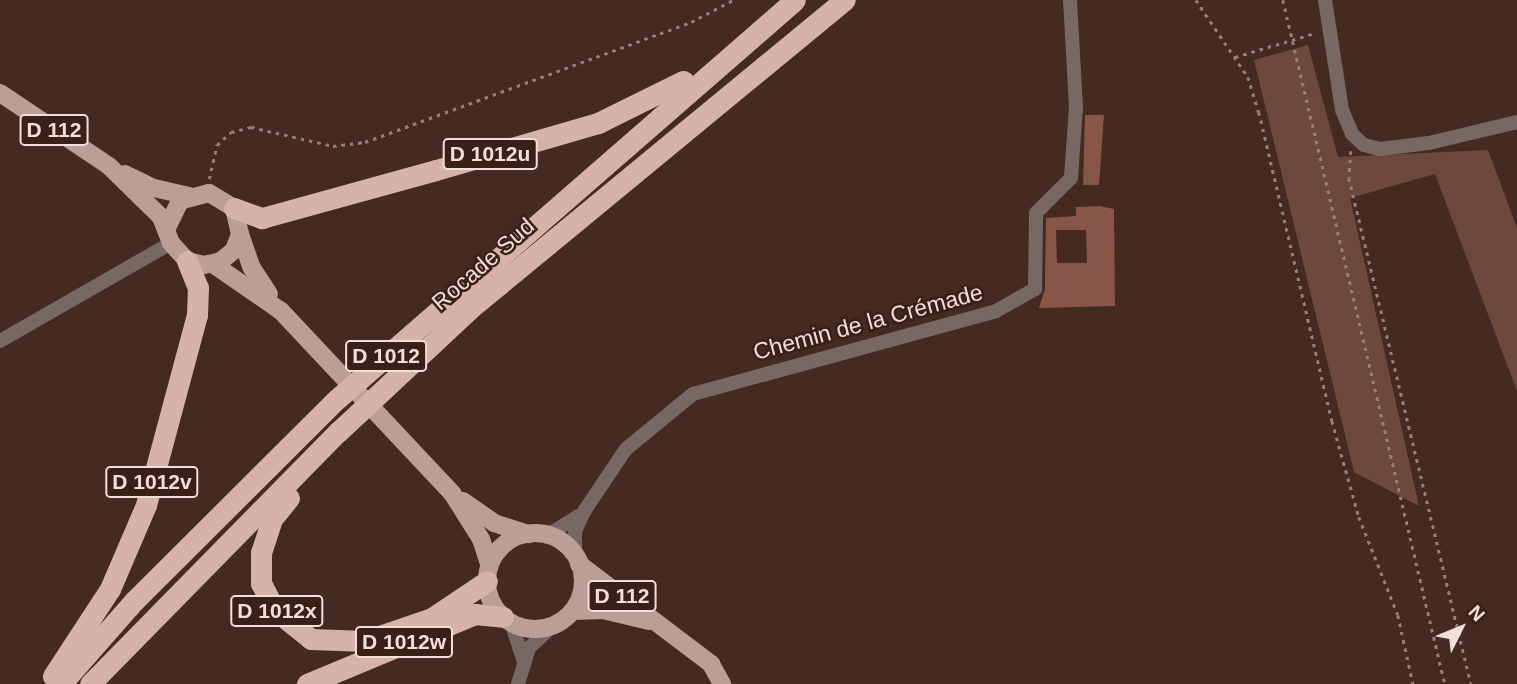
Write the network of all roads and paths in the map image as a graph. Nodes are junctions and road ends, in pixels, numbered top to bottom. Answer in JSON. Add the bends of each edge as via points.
{"nodes":[{"id":1,"x":733,"y":0,"type":"edge"},
{"id":2,"x":795,"y":0,"type":"edge"},
{"id":3,"x":845,"y":0,"type":"edge"},
{"id":4,"x":1070,"y":0,"type":"edge"},
{"id":5,"x":1196,"y":0,"type":"edge"},
{"id":6,"x":1283,"y":0,"type":"edge"},
{"id":7,"x":1325,"y":0,"type":"edge"},
{"id":8,"x":1327,"y":31,"type":"junction"},
{"id":9,"x":1292,"y":38,"type":"junction"},
{"id":10,"x":733,"y":50,"type":"junction"},
{"id":11,"x":1234,"y":57,"type":"junction"},
{"id":12,"x":0,"y":93,"type":"edge"},
{"id":13,"x":1517,"y":122,"type":"edge"},
{"id":14,"x":1352,"y":134,"type":"junction"},
{"id":15,"x":109,"y":166,"type":"junction"},
{"id":16,"x":209,"y":193,"type":"junction"},
{"id":17,"x":189,"y":196,"type":"junction"},
{"id":18,"x":234,"y":208,"type":"junction"},
{"id":19,"x":240,"y":234,"type":"junction"},
{"id":20,"x":169,"y":236,"type":"junction"},
{"id":21,"x":187,"y":261,"type":"junction"},
{"id":22,"x":213,"y":264,"type":"junction"},
{"id":23,"x":281,"y":311,"type":"junction"},
{"id":24,"x":0,"y":341,"type":"edge"},
{"id":25,"x":338,"y":432,"type":"junction"},
{"id":26,"x":452,"y":492,"type":"junction"},
{"id":27,"x":585,"y":510,"type":"junction"},
{"id":28,"x":528,"y":534,"type":"junction"},
{"id":29,"x":548,"y":535,"type":"junction"},
{"id":30,"x":577,"y":559,"type":"junction"},
{"id":31,"x":489,"y":573,"type":"junction"},
{"id":32,"x":573,"y":611,"type":"junction"},
{"id":33,"x":507,"y":620,"type":"junction"},
{"id":34,"x":553,"y":626,"type":"junction"},
{"id":35,"x":666,"y":626,"type":"junction"},
{"id":36,"x":523,"y":660,"type":"junction"},
{"id":37,"x":48,"y":684,"type":"edge"},
{"id":38,"x":61,"y":684,"type":"edge"},
{"id":39,"x":90,"y":684,"type":"edge"},
{"id":40,"x":307,"y":684,"type":"edge"},
{"id":41,"x":518,"y":684,"type":"edge"},
{"id":42,"x":722,"y":684,"type":"edge"},
{"id":43,"x":1413,"y":684,"type":"edge"},
{"id":44,"x":1445,"y":684,"type":"edge"},
{"id":45,"x":1471,"y":684,"type":"edge"}],
"edges":[{"from":1,"to":16,"type":"path","via":[[691,22],[365,142],[332,146],[251,127],[231,132],[217,145],[209,165]]},
{"from":2,"to":10,"type":"highway","name":"Rocade Sud","number":"D 1012"},
{"from":3,"to":25,"type":"highway","name":"Rocade Sud","via":[[530,256]]},
{"from":4,"to":27,"type":"street","name":"Chemin de la Crémade","via":[[1076,107],[1071,178],[1036,213],[1035,289],[996,311],[693,394],[626,449]]},
{"from":5,"to":11,"type":"path"},
{"from":6,"to":9,"type":"path"},
{"from":7,"to":8,"type":"street"},
{"from":8,"to":9,"type":"path"},
{"from":8,"to":14,"type":"street","via":[[1342,110]]},
{"from":9,"to":11,"type":"path"},
{"from":9,"to":44,"type":"path"},
{"from":10,"to":18,"type":"highway","number":"D 1012u","via":[[666,93],[598,123],[262,218]]},
{"from":10,"to":38,"type":"highway","name":"Rocade Sud","number":"D 1012","via":[[337,399],[134,601]]},
{"from":11,"to":43,"type":"path","via":[[1248,77],[1270,148],[1332,421],[1359,517],[1398,615]]},
{"from":12,"to":15,"type":"main road","number":"D 112"},
{"from":13,"to":14,"type":"street","via":[[1429,143],[1380,149],[1364,145]]},
{"from":14,"to":45,"type":"path","via":[[1349,178]]},
{"from":15,"to":17,"type":"main road","number":"D 112","via":[[154,188]]},
{"from":15,"to":20,"type":"main road","number":"D 112"},
{"from":16,"to":17,"type":"main road"},
{"from":16,"to":18,"type":"main road"},
{"from":17,"to":20,"type":"main road","via":[[173,209]]},
{"from":18,"to":19,"type":"main road"},
{"from":19,"to":22,"type":"main road","via":[[234,250]]},
{"from":19,"to":23,"type":"main road","via":[[252,268]]},
{"from":20,"to":21,"type":"main road"},
{"from":20,"to":24,"type":"street"},
{"from":21,"to":22,"type":"main road"},
{"from":21,"to":37,"type":"highway","number":"D 1012v","via":[[198,288],[197,315],[143,515],[110,589]]},
{"from":22,"to":23,"type":"main road"},
{"from":23,"to":26,"type":"main road"},
{"from":25,"to":31,"type":"highway","number":"D 1012x","via":[[272,519],[261,552],[261,583],[275,610],[311,639],[365,641],[461,603]]},
{"from":25,"to":39,"type":"highway","name":"Rocade Sud"},
{"from":26,"to":28,"type":"main road","via":[[494,523]]},
{"from":26,"to":31,"type":"main road","via":[[481,539]]},
{"from":27,"to":29,"type":"street","via":[[567,527]]},
{"from":27,"to":30,"type":"street","via":[[575,531]]},
{"from":28,"to":29,"type":"main road"},
{"from":28,"to":31,"type":"main road","via":[[505,545]]},
{"from":29,"to":30,"type":"main road"},
{"from":30,"to":32,"type":"main road","via":[[582,588]]},
{"from":30,"to":35,"type":"main road","number":"D 112"},
{"from":31,"to":33,"type":"main road","via":[[494,607]]},
{"from":32,"to":34,"type":"main road"},
{"from":32,"to":35,"type":"main road","number":"D 112","via":[[620,612]]},
{"from":33,"to":34,"type":"main road","via":[[524,628]]},
{"from":33,"to":36,"type":"street"},
{"from":33,"to":40,"type":"highway","number":"D 1012w","via":[[475,614]]},
{"from":34,"to":36,"type":"street","via":[[538,636]]},
{"from":35,"to":42,"type":"main road","number":"D 112","via":[[711,664]]},
{"from":36,"to":41,"type":"street"}]}
